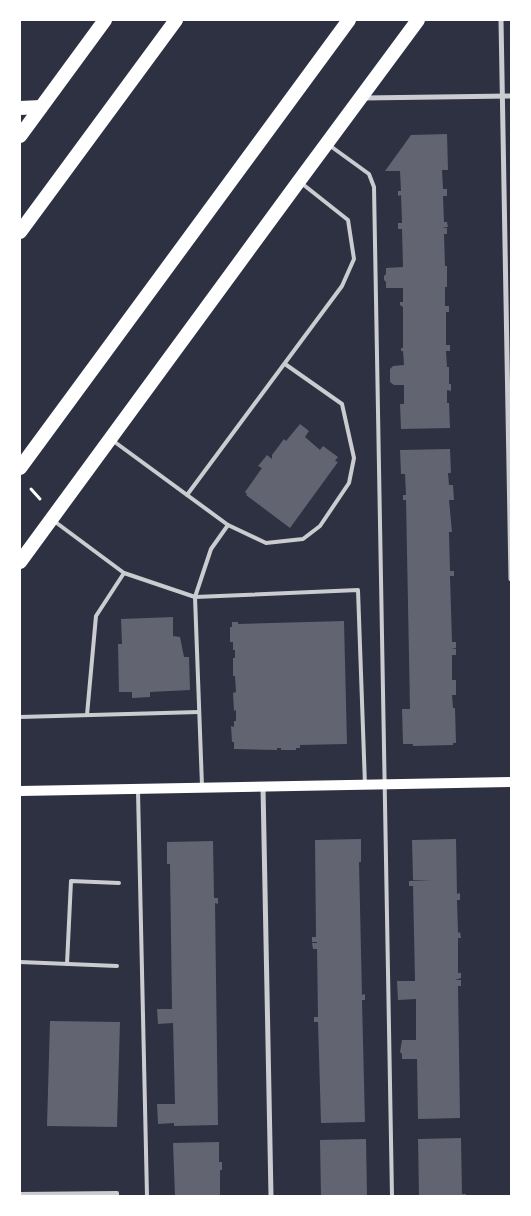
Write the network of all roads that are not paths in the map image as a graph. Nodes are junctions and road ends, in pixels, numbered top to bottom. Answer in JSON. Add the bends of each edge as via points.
{"nodes":[{"id":1,"x":105,"y":20,"type":"edge"},
{"id":2,"x":176,"y":20,"type":"edge"},
{"id":3,"x":349,"y":20,"type":"edge"},
{"id":4,"x":418,"y":20,"type":"edge"},
{"id":5,"x":501,"y":20,"type":"edge"},
{"id":6,"x":502,"y":96,"type":"junction"},
{"id":7,"x":511,"y":96,"type":"edge"},
{"id":8,"x":360,"y":98,"type":"junction"},
{"id":9,"x":41,"y":107,"type":"junction"},
{"id":10,"x":20,"y":108,"type":"edge"},
{"id":11,"x":20,"y":136,"type":"edge"},
{"id":12,"x":327,"y":144,"type":"junction"},
{"id":13,"x":299,"y":181,"type":"junction"},
{"id":14,"x":20,"y":232,"type":"edge"},
{"id":15,"x":285,"y":364,"type":"junction"},
{"id":16,"x":110,"y":439,"type":"junction"},
{"id":17,"x":20,"y":468,"type":"edge"},
{"id":18,"x":187,"y":495,"type":"junction"},
{"id":19,"x":52,"y":519,"type":"junction"},
{"id":20,"x":228,"y":525,"type":"junction"},
{"id":21,"x":20,"y":562,"type":"edge"},
{"id":22,"x":124,"y":573,"type":"junction"},
{"id":23,"x":511,"y":579,"type":"edge"},
{"id":24,"x":195,"y":597,"type":"junction"},
{"id":25,"x":199,"y":712,"type":"junction"},
{"id":26,"x":86,"y":715,"type":"junction"},
{"id":27,"x":20,"y":717,"type":"edge"},
{"id":28,"x":511,"y":782,"type":"edge"},
{"id":29,"x":385,"y":784,"type":"junction"},
{"id":30,"x":366,"y":785,"type":"junction"},
{"id":31,"x":263,"y":786,"type":"junction"},
{"id":32,"x":202,"y":788,"type":"junction"},
{"id":33,"x":138,"y":789,"type":"junction"},
{"id":34,"x":20,"y":791,"type":"edge"},
{"id":35,"x":119,"y":883,"type":"dead end"},
{"id":36,"x":20,"y":962,"type":"edge"},
{"id":37,"x":67,"y":964,"type":"junction"},
{"id":38,"x":117,"y":966,"type":"dead end"},
{"id":39,"x":20,"y":1194,"type":"edge"},
{"id":40,"x":56,"y":1195,"type":"edge"},
{"id":41,"x":117,"y":1196,"type":"edge"},
{"id":42,"x":147,"y":1196,"type":"edge"},
{"id":43,"x":271,"y":1196,"type":"edge"},
{"id":44,"x":392,"y":1196,"type":"edge"}],
"edges":[{"from":1,"to":9,"type":"highway"},
{"from":2,"to":14,"type":"highway"},
{"from":3,"to":17,"type":"highway"},
{"from":4,"to":8,"type":"highway"},
{"from":5,"to":6,"type":"street"},
{"from":6,"to":7,"type":"street"},
{"from":6,"to":8,"type":"street"},
{"from":6,"to":23,"type":"street"},
{"from":8,"to":12,"type":"highway"},
{"from":9,"to":10,"type":"highway"},
{"from":9,"to":11,"type":"highway"},
{"from":12,"to":13,"type":"highway"},
{"from":12,"to":29,"type":"lane","via":[[369,174],[374,187]]},
{"from":13,"to":15,"type":"lane","via":[[348,220],[354,259],[342,286]]},
{"from":13,"to":16,"type":"highway"},
{"from":15,"to":18,"type":"lane"},
{"from":15,"to":20,"type":"lane","via":[[342,404],[354,458],[350,482],[320,526],[303,539],[266,543]]},
{"from":16,"to":18,"type":"lane"},
{"from":16,"to":19,"type":"highway"},
{"from":18,"to":20,"type":"lane"},
{"from":19,"to":21,"type":"highway"},
{"from":19,"to":22,"type":"lane"},
{"from":20,"to":24,"type":"lane","via":[[211,549]]},
{"from":22,"to":24,"type":"lane"},
{"from":22,"to":26,"type":"lane","via":[[96,616]]},
{"from":24,"to":25,"type":"lane"},
{"from":24,"to":30,"type":"lane","via":[[358,590]]},
{"from":25,"to":26,"type":"lane"},
{"from":25,"to":32,"type":"lane"},
{"from":26,"to":27,"type":"lane"},
{"from":28,"to":29,"type":"main road"},
{"from":29,"to":30,"type":"main road"},
{"from":29,"to":44,"type":"lane"},
{"from":30,"to":31,"type":"main road"},
{"from":31,"to":32,"type":"main road"},
{"from":31,"to":43,"type":"street"},
{"from":32,"to":33,"type":"main road"},
{"from":33,"to":34,"type":"main road"},
{"from":33,"to":42,"type":"lane"},
{"from":35,"to":37,"type":"lane","via":[[71,881]]},
{"from":36,"to":37,"type":"lane"},
{"from":37,"to":38,"type":"lane"},
{"from":39,"to":40,"type":"lane"},
{"from":40,"to":41,"type":"lane"}]}
